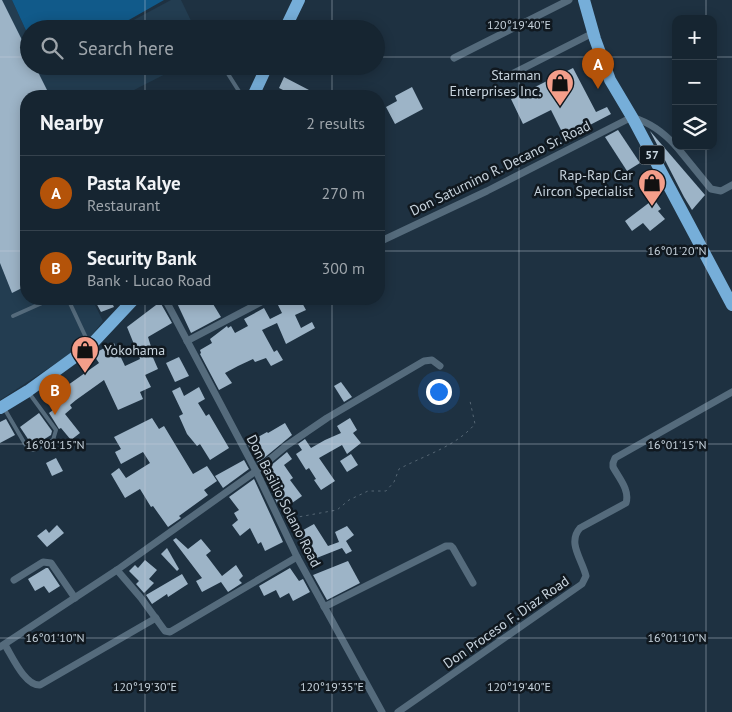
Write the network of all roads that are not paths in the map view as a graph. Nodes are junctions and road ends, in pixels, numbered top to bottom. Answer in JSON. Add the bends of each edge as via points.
{"nodes":[{"id":1,"x":299,"y":0,"type":"edge"},
{"id":2,"x":569,"y":0,"type":"edge"},
{"id":3,"x":584,"y":0,"type":"edge"},
{"id":4,"x":289,"y":20,"type":"edge"},
{"id":5,"x":593,"y":33,"type":"junction"},
{"id":6,"x":454,"y":58,"type":"dead end"},
{"id":7,"x":229,"y":75,"type":"edge"},
{"id":8,"x":263,"y":75,"type":"edge"},
{"id":9,"x":506,"y":77,"type":"dead end"},
{"id":10,"x":238,"y":90,"type":"edge"},
{"id":11,"x":256,"y":90,"type":"edge"},
{"id":12,"x":632,"y":117,"type":"junction"},
{"id":13,"x":672,"y":141,"type":"edge"},
{"id":14,"x":679,"y":150,"type":"edge"},
{"id":15,"x":732,"y":186,"type":"edge"},
{"id":16,"x":385,"y":239,"type":"edge"},
{"id":17,"x":39,"y":305,"type":"edge"},
{"id":18,"x":71,"y":305,"type":"edge"},
{"id":19,"x":128,"y":305,"type":"edge"},
{"id":20,"x":168,"y":305,"type":"edge"},
{"id":21,"x":256,"y":305,"type":"edge"},
{"id":22,"x":732,"y":305,"type":"edge"},
{"id":23,"x":13,"y":316,"type":"dead end"},
{"id":24,"x":187,"y":341,"type":"junction"},
{"id":25,"x":90,"y":346,"type":"junction"},
{"id":26,"x":440,"y":366,"type":"dead end"},
{"id":27,"x":28,"y":391,"type":"junction"},
{"id":28,"x":732,"y":392,"type":"edge"},
{"id":29,"x":1,"y":407,"type":"edge"},
{"id":30,"x":256,"y":472,"type":"junction"},
{"id":31,"x":297,"y":557,"type":"junction"},
{"id":32,"x":117,"y":570,"type":"junction"},
{"id":33,"x":14,"y":580,"type":"dead end"},
{"id":34,"x":473,"y":583,"type":"dead end"},
{"id":35,"x":75,"y":598,"type":"junction"},
{"id":36,"x":324,"y":607,"type":"junction"},
{"id":37,"x":156,"y":618,"type":"junction"},
{"id":38,"x":3,"y":646,"type":"edge"},
{"id":39,"x":382,"y":712,"type":"edge"},
{"id":40,"x":398,"y":712,"type":"edge"}],
"edges":[{"from":1,"to":4,"type":"highway"},
{"from":2,"to":6,"type":"street"},
{"from":3,"to":5,"type":"highway","number":"57"},
{"from":5,"to":9,"type":"street"},
{"from":5,"to":12,"type":"highway","number":"57","via":[[610,80]]},
{"from":7,"to":10,"type":"lane"},
{"from":8,"to":11,"type":"highway"},
{"from":12,"to":13,"type":"street","via":[[664,132]]},
{"from":12,"to":16,"type":"street","name":"Don Saturnino R. Decano Sr. Road"},
{"from":12,"to":22,"type":"highway","number":"57"},
{"from":14,"to":15,"type":"street","via":[[711,189],[721,191]]},
{"from":17,"to":23,"type":"lane"},
{"from":18,"to":25,"type":"lane"},
{"from":19,"to":25,"type":"highway"},
{"from":20,"to":24,"type":"street","name":"Don Basilio Solano Road"},
{"from":21,"to":24,"type":"street"},
{"from":24,"to":30,"type":"street","name":"Don Basilio Solano Road"},
{"from":25,"to":27,"type":"highway"},
{"from":26,"to":30,"type":"street","via":[[429,360],[407,371],[327,418],[286,446]]},
{"from":27,"to":29,"type":"highway"},
{"from":27,"to":29,"type":"lane","via":[[56,430],[53,440],[30,449]]},
{"from":28,"to":40,"type":"street","name":"Don Proceso F. Diaz Road","via":[[615,458],[613,467],[626,490],[627,500],[575,534],[575,546],[586,576],[582,584]]},
{"from":30,"to":31,"type":"street","name":"Don Basilio Solano Road"},
{"from":30,"to":32,"type":"street"},
{"from":31,"to":36,"type":"street","name":"Don Basilio Solano Road"},
{"from":31,"to":37,"type":"street","via":[[170,632],[164,632]]},
{"from":32,"to":35,"type":"street"},
{"from":32,"to":37,"type":"street"},
{"from":33,"to":35,"type":"street","via":[[48,561]]},
{"from":34,"to":36,"type":"street","via":[[453,548],[446,546]]},
{"from":35,"to":38,"type":"street"},
{"from":36,"to":39,"type":"street","name":"Don Basilio Solano Road"},
{"from":37,"to":38,"type":"street","via":[[40,685],[30,682]]}]}
